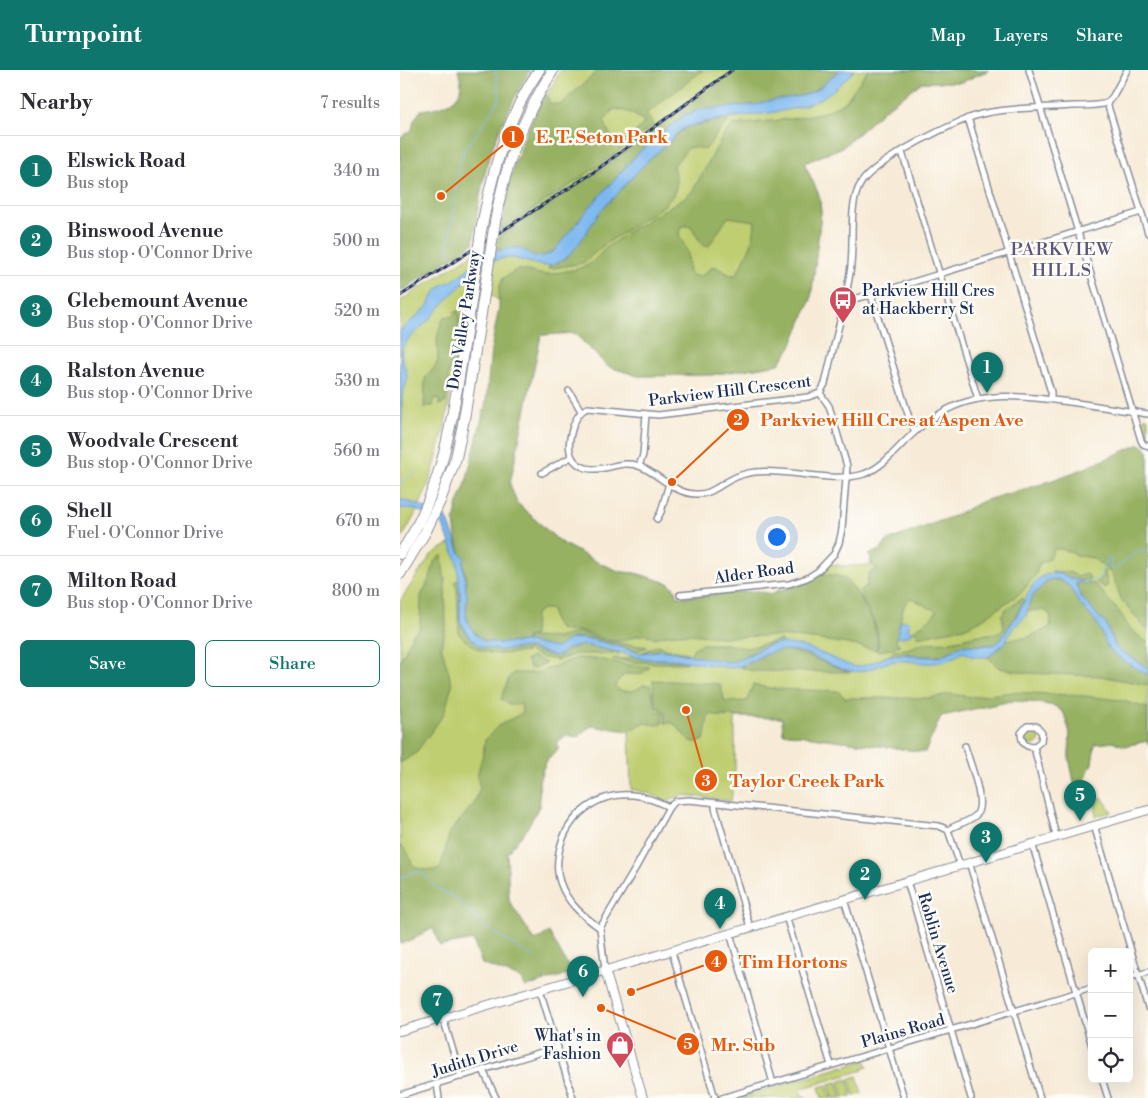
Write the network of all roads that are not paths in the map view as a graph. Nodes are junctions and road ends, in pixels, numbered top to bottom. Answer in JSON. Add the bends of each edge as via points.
{"nodes":[{"id":1,"x":539,"y":70,"type":"edge"},
{"id":2,"x":553,"y":70,"type":"edge"},
{"id":3,"x":1029,"y":70,"type":"edge"},
{"id":4,"x":1127,"y":70,"type":"edge"},
{"id":5,"x":1107,"y":103,"type":"junction"},
{"id":6,"x":1041,"y":108,"type":"junction"},
{"id":7,"x":968,"y":118,"type":"junction"},
{"id":8,"x":902,"y":152,"type":"junction"},
{"id":9,"x":1141,"y":212,"type":"junction"},
{"id":10,"x":1078,"y":231,"type":"junction"},
{"id":11,"x":1148,"y":233,"type":"edge"},
{"id":12,"x":1009,"y":252,"type":"junction"},
{"id":13,"x":940,"y":273,"type":"junction"},
{"id":14,"x":871,"y":294,"type":"junction"},
{"id":15,"x":846,"y":298,"type":"junction"},
{"id":16,"x":569,"y":391,"type":"dead end"},
{"id":17,"x":820,"y":393,"type":"junction"},
{"id":18,"x":978,"y":399,"type":"junction"},
{"id":19,"x":1051,"y":400,"type":"junction"},
{"id":20,"x":581,"y":411,"type":"junction"},
{"id":21,"x":1133,"y":411,"type":"junction"},
{"id":22,"x":646,"y":414,"type":"junction"},
{"id":23,"x":1148,"y":414,"type":"edge"},
{"id":24,"x":915,"y":431,"type":"junction"},
{"id":25,"x":1147,"y":446,"type":"edge"},
{"id":26,"x":572,"y":457,"type":"junction"},
{"id":27,"x":639,"y":466,"type":"junction"},
{"id":28,"x":542,"y":473,"type":"dead end"},
{"id":29,"x":845,"y":476,"type":"junction"},
{"id":30,"x":668,"y":484,"type":"junction"},
{"id":31,"x":435,"y":498,"type":"junction"},
{"id":32,"x":657,"y":519,"type":"dead end"},
{"id":33,"x":421,"y":529,"type":"junction"},
{"id":34,"x":400,"y":554,"type":"edge"},
{"id":35,"x":400,"y":574,"type":"edge"},
{"id":36,"x":680,"y":595,"type":"dead end"},
{"id":37,"x":965,"y":746,"type":"dead end"},
{"id":38,"x":1034,"y":747,"type":"junction"},
{"id":39,"x":715,"y":803,"type":"junction"},
{"id":40,"x":669,"y":807,"type":"junction"},
{"id":41,"x":1148,"y":810,"type":"edge"},
{"id":42,"x":1094,"y":825,"type":"junction"},
{"id":43,"x":948,"y":830,"type":"junction"},
{"id":44,"x":1056,"y":836,"type":"junction"},
{"id":45,"x":1032,"y":843,"type":"junction"},
{"id":46,"x":969,"y":862,"type":"junction"},
{"id":47,"x":960,"y":865,"type":"junction"},
{"id":48,"x":907,"y":881,"type":"junction"},
{"id":49,"x":844,"y":899,"type":"junction"},
{"id":50,"x":786,"y":916,"type":"junction"},
{"id":51,"x":750,"y":927,"type":"junction"},
{"id":52,"x":600,"y":928,"type":"junction"},
{"id":53,"x":730,"y":933,"type":"junction"},
{"id":54,"x":672,"y":952,"type":"junction"},
{"id":55,"x":605,"y":970,"type":"junction"},
{"id":56,"x":1148,"y":972,"type":"edge"},
{"id":57,"x":1137,"y":975,"type":"junction"},
{"id":58,"x":1133,"y":976,"type":"edge"},
{"id":59,"x":1088,"y":989,"type":"edge"},
{"id":60,"x":540,"y":990,"type":"junction"},
{"id":61,"x":1076,"y":993,"type":"junction"},
{"id":62,"x":1148,"y":1008,"type":"edge"},
{"id":63,"x":1014,"y":1011,"type":"junction"},
{"id":64,"x":443,"y":1018,"type":"junction"},
{"id":65,"x":951,"y":1030,"type":"junction"},
{"id":66,"x":400,"y":1031,"type":"edge"},
{"id":67,"x":1090,"y":1038,"type":"edge"},
{"id":68,"x":558,"y":1047,"type":"junction"},
{"id":69,"x":890,"y":1049,"type":"junction"},
{"id":70,"x":831,"y":1065,"type":"junction"},
{"id":71,"x":483,"y":1070,"type":"junction"},
{"id":72,"x":461,"y":1077,"type":"junction"},
{"id":73,"x":774,"y":1083,"type":"junction"},
{"id":74,"x":1103,"y":1083,"type":"edge"},
{"id":75,"x":437,"y":1084,"type":"junction"},
{"id":76,"x":400,"y":1095,"type":"edge"},
{"id":77,"x":439,"y":1098,"type":"edge"},
{"id":78,"x":496,"y":1098,"type":"edge"},
{"id":79,"x":573,"y":1098,"type":"edge"},
{"id":80,"x":643,"y":1098,"type":"edge"},
{"id":81,"x":715,"y":1098,"type":"edge"},
{"id":82,"x":722,"y":1098,"type":"edge"},
{"id":83,"x":904,"y":1098,"type":"edge"},
{"id":84,"x":972,"y":1098,"type":"edge"},
{"id":85,"x":1040,"y":1098,"type":"edge"},
{"id":86,"x":1108,"y":1098,"type":"edge"}],
"edges":[{"from":1,"to":31,"type":"highway","name":"Don Valley Parkway","bridge":true,"via":[[513,116],[498,157]]},
{"from":2,"to":31,"type":"highway","name":"Don Valley Parkway","bridge":true,"via":[[520,130],[507,166],[456,458]]},
{"from":3,"to":6,"type":"street"},
{"from":4,"to":5,"type":"street"},
{"from":5,"to":6,"type":"street","name":"Parkview Hill Crescent"},
{"from":5,"to":9,"type":"street"},
{"from":6,"to":7,"type":"street","name":"Parkview Hill Crescent","via":[[996,111]]},
{"from":6,"to":10,"type":"street"},
{"from":7,"to":8,"type":"street","name":"Parkview Hill Crescent"},
{"from":7,"to":12,"type":"street"},
{"from":8,"to":13,"type":"street"},
{"from":8,"to":15,"type":"street","name":"Parkview Hill Crescent","via":[[874,168],[857,192]]},
{"from":9,"to":10,"type":"street"},
{"from":9,"to":11,"type":"street"},
{"from":10,"to":12,"type":"street"},
{"from":10,"to":21,"type":"street"},
{"from":12,"to":13,"type":"street"},
{"from":12,"to":19,"type":"street"},
{"from":13,"to":14,"type":"street"},
{"from":13,"to":18,"type":"street"},
{"from":14,"to":15,"type":"street"},
{"from":14,"to":24,"type":"street"},
{"from":15,"to":17,"type":"street","name":"Parkview Hill Crescent"},
{"from":16,"to":20,"type":"street"},
{"from":17,"to":22,"type":"street","name":"Parkview Hill Crescent","via":[[808,397]]},
{"from":17,"to":29,"type":"street","name":"Alder Road","via":[[829,406],[842,446],[847,466]]},
{"from":18,"to":19,"type":"street","via":[[1010,396]]},
{"from":18,"to":24,"type":"street","via":[[942,413]]},
{"from":19,"to":21,"type":"street"},
{"from":20,"to":22,"type":"street","name":"Parkview Hill Crescent","via":[[598,408]]},
{"from":20,"to":26,"type":"street","via":[[575,419],[570,439]]},
{"from":21,"to":23,"type":"street"},
{"from":21,"to":25,"type":"street"},
{"from":22,"to":27,"type":"street"},
{"from":24,"to":29,"type":"street","via":[[885,462],[864,473]]},
{"from":26,"to":27,"type":"street","via":[[590,469]]},
{"from":26,"to":28,"type":"street"},
{"from":27,"to":30,"type":"street"},
{"from":29,"to":30,"type":"street","via":[[754,472],[734,477],[712,491],[699,494],[689,494]]},
{"from":29,"to":36,"type":"street","name":"Alder Road","via":[[839,543],[818,571],[790,584]]},
{"from":30,"to":32,"type":"street"},
{"from":31,"to":33,"type":"highway","name":"Don Valley Parkway"},
{"from":33,"to":34,"type":"highway","name":"Don Valley Parkway"},
{"from":33,"to":35,"type":"highway","name":"Don Valley Parkway"},
{"from":37,"to":43,"type":"street","via":[[980,798],[980,809],[975,816]]},
{"from":38,"to":38,"type":"street","via":[[1041,742],[1042,733],[1036,726],[1027,726],[1021,738],[1026,745]]},
{"from":38,"to":44,"type":"street"},
{"from":39,"to":40,"type":"street","via":[[682,800]]},
{"from":39,"to":43,"type":"street","via":[[940,826]]},
{"from":39,"to":51,"type":"street"},
{"from":40,"to":52,"type":"street"},
{"from":40,"to":52,"type":"street","via":[[635,795],[609,796],[584,809],[566,830],[558,859],[560,882],[572,904]]},
{"from":41,"to":42,"type":"main road"},
{"from":42,"to":44,"type":"main road"},
{"from":42,"to":57,"type":"street"},
{"from":43,"to":47,"type":"street"},
{"from":44,"to":45,"type":"main road"},
{"from":45,"to":46,"type":"main road"},
{"from":45,"to":61,"type":"street"},
{"from":46,"to":47,"type":"main road"},
{"from":46,"to":63,"type":"street"},
{"from":47,"to":48,"type":"main road"},
{"from":48,"to":49,"type":"main road"},
{"from":48,"to":65,"type":"street","name":"Roblin Avenue"},
{"from":49,"to":50,"type":"main road"},
{"from":49,"to":69,"type":"street"},
{"from":50,"to":51,"type":"main road"},
{"from":50,"to":70,"type":"street"},
{"from":51,"to":53,"type":"main road"},
{"from":52,"to":55,"type":"street"},
{"from":53,"to":54,"type":"main road"},
{"from":53,"to":73,"type":"street"},
{"from":54,"to":55,"type":"main road"},
{"from":54,"to":81,"type":"street"},
{"from":55,"to":60,"type":"main road"},
{"from":55,"to":80,"type":"main road"},
{"from":56,"to":57,"type":"street"},
{"from":57,"to":58,"type":"street"},
{"from":57,"to":62,"type":"street"},
{"from":59,"to":61,"type":"street","name":"Plains Road"},
{"from":60,"to":64,"type":"main road"},
{"from":60,"to":68,"type":"street"},
{"from":61,"to":63,"type":"street","name":"Plains Road"},
{"from":61,"to":67,"type":"street"},
{"from":63,"to":65,"type":"street","name":"Plains Road"},
{"from":63,"to":85,"type":"street"},
{"from":64,"to":66,"type":"main road"},
{"from":64,"to":72,"type":"street"},
{"from":65,"to":69,"type":"street","name":"Plains Road"},
{"from":65,"to":84,"type":"street","name":"Roblin Avenue"},
{"from":68,"to":71,"type":"street","name":"Judith Drive"},
{"from":68,"to":79,"type":"street"},
{"from":69,"to":70,"type":"street","name":"Plains Road"},
{"from":69,"to":83,"type":"street"},
{"from":70,"to":73,"type":"street","name":"Plains Road"},
{"from":71,"to":72,"type":"street","name":"Judith Drive"},
{"from":71,"to":78,"type":"street"},
{"from":72,"to":75,"type":"street","name":"Judith Drive"},
{"from":73,"to":82,"type":"street","name":"Plains Road"},
{"from":74,"to":86,"type":"street"},
{"from":75,"to":76,"type":"street","name":"Judith Drive"},
{"from":75,"to":77,"type":"street"}]}
